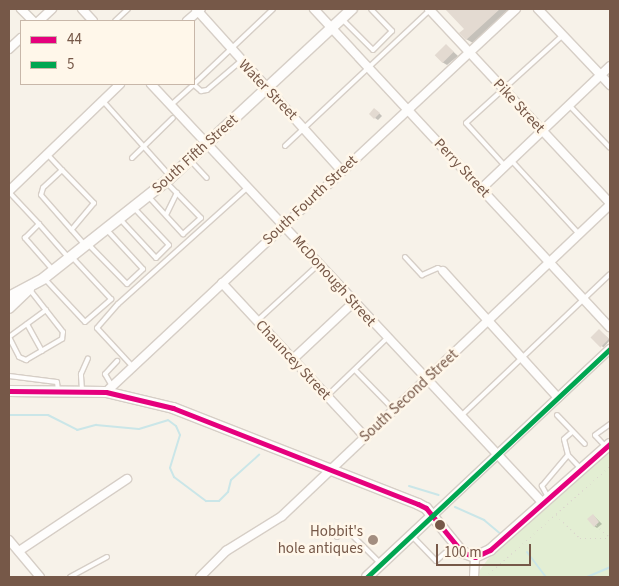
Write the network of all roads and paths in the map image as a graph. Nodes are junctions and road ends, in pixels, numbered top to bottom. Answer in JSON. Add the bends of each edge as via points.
{"nodes":[{"id":1,"x":21,"y":9,"type":"edge"},
{"id":2,"x":52,"y":9,"type":"edge"},
{"id":3,"x":82,"y":9,"type":"edge"},
{"id":4,"x":128,"y":9,"type":"edge"},
{"id":5,"x":273,"y":9,"type":"edge"},
{"id":6,"x":314,"y":9,"type":"edge"},
{"id":7,"x":352,"y":9,"type":"edge"},
{"id":8,"x":372,"y":9,"type":"edge"},
{"id":9,"x":429,"y":9,"type":"edge"},
{"id":10,"x":516,"y":9,"type":"edge"},
{"id":11,"x":538,"y":9,"type":"edge"},
{"id":12,"x":198,"y":10,"type":"edge"},
{"id":13,"x":342,"y":18,"type":"junction"},
{"id":14,"x":31,"y":20,"type":"edge"},
{"id":15,"x":40,"y":20,"type":"edge"},
{"id":16,"x":92,"y":20,"type":"edge"},
{"id":17,"x":116,"y":20,"type":"edge"},
{"id":18,"x":188,"y":20,"type":"edge"},
{"id":19,"x":331,"y":28,"type":"junction"},
{"id":20,"x":563,"y":35,"type":"junction"},
{"id":21,"x":20,"y":39,"type":"edge"},
{"id":22,"x":9,"y":49,"type":"edge"},
{"id":23,"x":230,"y":49,"type":"junction"},
{"id":24,"x":371,"y":50,"type":"junction"},
{"id":25,"x":470,"y":53,"type":"junction"},
{"id":26,"x":359,"y":57,"type":"junction"},
{"id":27,"x":241,"y":61,"type":"junction"},
{"id":28,"x":610,"y":66,"type":"edge"},
{"id":29,"x":370,"y":69,"type":"junction"},
{"id":30,"x":601,"y":75,"type":"junction"},
{"id":31,"x":195,"y":83,"type":"edge"},
{"id":32,"x":119,"y":85,"type":"edge"},
{"id":33,"x":152,"y":85,"type":"edge"},
{"id":34,"x":193,"y":85,"type":"edge"},
{"id":35,"x":195,"y":85,"type":"edge"},
{"id":36,"x":610,"y":85,"type":"edge"},
{"id":37,"x":266,"y":88,"type":"junction"},
{"id":38,"x":504,"y":90,"type":"junction"},
{"id":39,"x":103,"y":101,"type":"junction"},
{"id":40,"x":171,"y":105,"type":"junction"},
{"id":41,"x":569,"y":105,"type":"junction"},
{"id":42,"x":408,"y":110,"type":"junction"},
{"id":43,"x":173,"y":118,"type":"dead end"},
{"id":44,"x":304,"y":128,"type":"junction"},
{"id":45,"x":542,"y":130,"type":"junction"},
{"id":46,"x":207,"y":143,"type":"junction"},
{"id":47,"x":143,"y":146,"type":"junction"},
{"id":48,"x":285,"y":146,"type":"dead end"},
{"id":49,"x":610,"y":148,"type":"edge"},
{"id":50,"x":48,"y":154,"type":"junction"},
{"id":51,"x":132,"y":158,"type":"dead end"},
{"id":52,"x":190,"y":159,"type":"junction"},
{"id":53,"x":508,"y":163,"type":"junction"},
{"id":54,"x":62,"y":170,"type":"junction"},
{"id":55,"x":341,"y":170,"type":"junction"},
{"id":56,"x":207,"y":178,"type":"dead end"},
{"id":57,"x":168,"y":179,"type":"junction"},
{"id":58,"x":248,"y":187,"type":"junction"},
{"id":59,"x":481,"y":189,"type":"junction"},
{"id":60,"x":9,"y":192,"type":"edge"},
{"id":61,"x":177,"y":192,"type":"junction"},
{"id":62,"x":148,"y":196,"type":"junction"},
{"id":63,"x":610,"y":204,"type":"edge"},
{"id":64,"x":134,"y":208,"type":"junction"},
{"id":65,"x":166,"y":215,"type":"junction"},
{"id":66,"x":120,"y":219,"type":"junction"},
{"id":67,"x":40,"y":224,"type":"junction"},
{"id":68,"x":283,"y":224,"type":"junction"},
{"id":69,"x":71,"y":230,"type":"junction"},
{"id":70,"x":107,"y":230,"type":"junction"},
{"id":71,"x":581,"y":236,"type":"junction"},
{"id":72,"x":87,"y":245,"type":"junction"},
{"id":73,"x":405,"y":257,"type":"dead end"},
{"id":74,"x":71,"y":258,"type":"junction"},
{"id":75,"x":319,"y":264,"type":"junction"},
{"id":76,"x":551,"y":264,"type":"junction"},
{"id":77,"x":54,"y":271,"type":"junction"},
{"id":78,"x":443,"y":271,"type":"joint"},
{"id":79,"x":610,"y":274,"type":"edge"},
{"id":80,"x":44,"y":278,"type":"junction"},
{"id":81,"x":222,"y":283,"type":"junction"},
{"id":82,"x":29,"y":289,"type":"junction"},
{"id":83,"x":9,"y":297,"type":"edge"},
{"id":84,"x":111,"y":299,"type":"junction"},
{"id":85,"x":583,"y":299,"type":"junction"},
{"id":86,"x":354,"y":302,"type":"junction"},
{"id":87,"x":117,"y":305,"type":"junction"},
{"id":88,"x":9,"y":308,"type":"edge"},
{"id":89,"x":46,"y":310,"type":"junction"},
{"id":90,"x":257,"y":321,"type":"junction"},
{"id":91,"x":27,"y":324,"type":"junction"},
{"id":92,"x":488,"y":324,"type":"junction"},
{"id":93,"x":610,"y":327,"type":"edge"},
{"id":94,"x":19,"y":330,"type":"junction"},
{"id":95,"x":22,"y":335,"type":"dead end"},
{"id":96,"x":9,"y":337,"type":"edge"},
{"id":97,"x":387,"y":338,"type":"junction"},
{"id":98,"x":610,"y":349,"type":"edge"},
{"id":99,"x":30,"y":351,"type":"dead end"},
{"id":100,"x":42,"y":351,"type":"junction"},
{"id":101,"x":33,"y":357,"type":"junction"},
{"id":102,"x":88,"y":358,"type":"dead end"},
{"id":103,"x":292,"y":360,"type":"junction"},
{"id":104,"x":522,"y":360,"type":"junction"},
{"id":105,"x":117,"y":361,"type":"dead end"},
{"id":106,"x":132,"y":367,"type":"junction"},
{"id":107,"x":355,"y":370,"type":"junction"},
{"id":108,"x":10,"y":377,"type":"edge"},
{"id":109,"x":427,"y":380,"type":"junction"},
{"id":110,"x":109,"y":389,"type":"junction"},
{"id":111,"x":10,"y":391,"type":"edge"},
{"id":112,"x":58,"y":392,"type":"junction"},
{"id":113,"x":82,"y":392,"type":"junction"},
{"id":114,"x":327,"y":396,"type":"junction"},
{"id":115,"x":558,"y":398,"type":"junction"},
{"id":116,"x":394,"y":410,"type":"junction"},
{"id":117,"x":556,"y":415,"type":"dead end"},
{"id":118,"x":461,"y":416,"type":"junction"},
{"id":119,"x":610,"y":424,"type":"edge"},
{"id":120,"x":572,"y":432,"type":"junction"},
{"id":121,"x":365,"y":437,"type":"junction"},
{"id":122,"x":585,"y":444,"type":"dead end"},
{"id":123,"x":608,"y":445,"type":"edge"},
{"id":124,"x":498,"y":455,"type":"junction"},
{"id":125,"x":568,"y":455,"type":"junction"},
{"id":126,"x":610,"y":466,"type":"edge"},
{"id":127,"x":581,"y":469,"type":"junction"},
{"id":128,"x":328,"y":471,"type":"junction"},
{"id":129,"x":127,"y":479,"type":"dead end"},
{"id":130,"x":545,"y":500,"type":"junction"},
{"id":131,"x":556,"y":514,"type":"junction"},
{"id":132,"x":432,"y":516,"type":"junction"},
{"id":133,"x":596,"y":525,"type":"dead end"},
{"id":134,"x":411,"y":535,"type":"junction"},
{"id":135,"x":337,"y":537,"type":"dead end"},
{"id":136,"x":610,"y":537,"type":"edge"},
{"id":137,"x":9,"y":540,"type":"edge"},
{"id":138,"x":455,"y":544,"type":"junction"},
{"id":139,"x":19,"y":551,"type":"junction"},
{"id":140,"x":107,"y":557,"type":"dead end"},
{"id":141,"x":474,"y":557,"type":"junction"},
{"id":142,"x":381,"y":564,"type":"junction"},
{"id":143,"x":40,"y":577,"type":"edge"},
{"id":144,"x":70,"y":577,"type":"edge"},
{"id":145,"x":200,"y":577,"type":"edge"},
{"id":146,"x":367,"y":577,"type":"edge"},
{"id":147,"x":474,"y":577,"type":"edge"},
{"id":148,"x":485,"y":577,"type":"edge"}],
"edges":[{"from":1,"to":14,"type":"street"},
{"from":2,"to":15,"type":"street"},
{"from":3,"to":16,"type":"street"},
{"from":4,"to":17,"type":"lane"},
{"from":5,"to":23,"type":"lane"},
{"from":6,"to":19,"type":"street","name":"Perry Street"},
{"from":7,"to":13,"type":"street","name":"South Fifth Street"},
{"from":8,"to":24,"type":"lane","via":[[392,31]]},
{"from":9,"to":25,"type":"street","name":"Pike Street"},
{"from":9,"to":29,"type":"lane"},
{"from":10,"to":25,"type":"street","name":"South Fourth Street"},
{"from":11,"to":20,"type":"street"},
{"from":12,"to":18,"type":"street"},
{"from":12,"to":23,"type":"street","name":"Water Street"},
{"from":13,"to":19,"type":"street","name":"South Fifth Street"},
{"from":13,"to":24,"type":"lane"},
{"from":19,"to":26,"type":"street","name":"Perry Street"},
{"from":19,"to":37,"type":"street","name":"South Fifth Street"},
{"from":20,"to":30,"type":"street"},
{"from":20,"to":38,"type":"lane"},
{"from":21,"to":22,"type":"street"},
{"from":23,"to":27,"type":"street","name":"Water Street"},
{"from":23,"to":31,"type":"lane"},
{"from":24,"to":26,"type":"lane"},
{"from":25,"to":38,"type":"street","name":"Pike Street"},
{"from":25,"to":42,"type":"street","name":"South Fourth Street"},
{"from":26,"to":29,"type":"street","name":"Perry Street"},
{"from":27,"to":35,"type":"lane","via":[[207,90],[201,91]]},
{"from":27,"to":37,"type":"street","name":"Water Street"},
{"from":28,"to":30,"type":"street"},
{"from":29,"to":42,"type":"street","name":"Perry Street"},
{"from":29,"to":44,"type":"lane"},
{"from":30,"to":36,"type":"street"},
{"from":30,"to":41,"type":"street"},
{"from":32,"to":39,"type":"street"},
{"from":33,"to":40,"type":"street","name":"McDonough Street"},
{"from":34,"to":40,"type":"lane"},
{"from":37,"to":44,"type":"street","name":"Water Street"},
{"from":37,"to":46,"type":"street","name":"South Fifth Street"},
{"from":38,"to":45,"type":"street","name":"Pike Street"},
{"from":38,"to":53,"type":"lane","via":[[466,123]]},
{"from":39,"to":47,"type":"lane"},
{"from":39,"to":50,"type":"street"},
{"from":40,"to":46,"type":"street","name":"McDonough Street"},
{"from":41,"to":45,"type":"street"},
{"from":41,"to":49,"type":"lane"},
{"from":42,"to":55,"type":"street","name":"South Fourth Street"},
{"from":42,"to":59,"type":"street","name":"Perry Street"},
{"from":43,"to":47,"type":"lane"},
{"from":44,"to":48,"type":"lane"},
{"from":44,"to":55,"type":"street","name":"Water Street"},
{"from":45,"to":53,"type":"street"},
{"from":45,"to":63,"type":"street","name":"Pike Street"},
{"from":46,"to":52,"type":"street","name":"South Fifth Street"},
{"from":46,"to":58,"type":"street","name":"McDonough Street"},
{"from":47,"to":51,"type":"lane"},
{"from":47,"to":57,"type":"lane"},
{"from":50,"to":54,"type":"lane"},
{"from":50,"to":60,"type":"street"},
{"from":52,"to":56,"type":"lane"},
{"from":52,"to":57,"type":"street","name":"South Fifth Street"},
{"from":53,"to":59,"type":"street"},
{"from":53,"to":71,"type":"lane"},
{"from":54,"to":69,"type":"lane","via":[[42,188],[41,195]]},
{"from":54,"to":69,"type":"lane","via":[[94,202],[94,207]]},
{"from":55,"to":68,"type":"street","name":"South Fourth Street"},
{"from":57,"to":61,"type":"lane"},
{"from":57,"to":62,"type":"street","name":"South Fifth Street"},
{"from":58,"to":68,"type":"street","name":"McDonough Street"},
{"from":58,"to":87,"type":"lane"},
{"from":59,"to":76,"type":"street","name":"Perry Street"},
{"from":60,"to":67,"type":"lane"},
{"from":61,"to":65,"type":"lane"},
{"from":61,"to":65,"type":"lane","via":[[201,218],[183,234]]},
{"from":62,"to":64,"type":"street","name":"South Fifth Street"},
{"from":62,"to":65,"type":"lane"},
{"from":63,"to":71,"type":"street","name":"South Second Street"},
{"from":64,"to":66,"type":"street","name":"South Fifth Street"},
{"from":64,"to":66,"type":"lane","via":[[169,246],[156,258]]},
{"from":66,"to":70,"type":"street","name":"South Fifth Street"},
{"from":67,"to":74,"type":"lane"},
{"from":67,"to":77,"type":"lane","via":[[25,238]]},
{"from":68,"to":75,"type":"street","name":"McDonough Street"},
{"from":68,"to":81,"type":"street","name":"South Fourth Street"},
{"from":69,"to":72,"type":"lane"},
{"from":70,"to":72,"type":"street","name":"South Fifth Street"},
{"from":70,"to":72,"type":"lane","via":[[143,269],[127,284]]},
{"from":71,"to":76,"type":"street","name":"South Second Street"},
{"from":72,"to":74,"type":"street","name":"South Fifth Street"},
{"from":73,"to":78,"type":"lane","via":[[422,275],[438,268]]},
{"from":74,"to":77,"type":"street","name":"South Fifth Street"},
{"from":74,"to":84,"type":"lane"},
{"from":75,"to":86,"type":"street","name":"McDonough Street"},
{"from":75,"to":90,"type":"lane"},
{"from":76,"to":85,"type":"street","name":"Perry Street"},
{"from":76,"to":92,"type":"street","name":"South Second Street"},
{"from":77,"to":80,"type":"street","name":"South Fifth Street"},
{"from":78,"to":92,"type":"street"},
{"from":79,"to":85,"type":"lane"},
{"from":80,"to":82,"type":"street","name":"South Fifth Street"},
{"from":80,"to":84,"type":"lane","via":[[84,322]]},
{"from":81,"to":90,"type":"street","name":"Chauncey Street"},
{"from":81,"to":106,"type":"street","name":"South Fourth Street"},
{"from":82,"to":83,"type":"street","name":"South Fifth Street"},
{"from":82,"to":88,"type":"street","name":"South Fifth Street"},
{"from":82,"to":89,"type":"lane"},
{"from":84,"to":87,"type":"lane"},
{"from":85,"to":93,"type":"street","name":"Perry Street"},
{"from":85,"to":104,"type":"lane"},
{"from":86,"to":97,"type":"street","name":"McDonough Street"},
{"from":86,"to":103,"type":"street"},
{"from":87,"to":106,"type":"lane","via":[[97,328]]},
{"from":89,"to":91,"type":"lane"},
{"from":89,"to":100,"type":"lane","via":[[63,335],[60,341]]},
{"from":90,"to":103,"type":"street","name":"Chauncey Street"},
{"from":91,"to":94,"type":"lane"},
{"from":91,"to":100,"type":"lane"},
{"from":92,"to":104,"type":"street"},
{"from":92,"to":109,"type":"street","name":"South Second Street"},
{"from":94,"to":95,"type":"lane"},
{"from":94,"to":96,"type":"lane"},
{"from":96,"to":101,"type":"lane","via":[[19,357],[26,360]]},
{"from":97,"to":107,"type":"lane"},
{"from":97,"to":109,"type":"street","name":"McDonough Street"},
{"from":98,"to":115,"type":"street"},
{"from":99,"to":101,"type":"lane"},
{"from":100,"to":101,"type":"lane"},
{"from":102,"to":113,"type":"lane","via":[[82,374]]},
{"from":103,"to":114,"type":"street","name":"Chauncey Street"},
{"from":104,"to":115,"type":"street"},
{"from":104,"to":118,"type":"lane"},
{"from":105,"to":110,"type":"lane","via":[[105,374]]},
{"from":106,"to":110,"type":"street","name":"South Fourth Street"},
{"from":107,"to":114,"type":"lane"},
{"from":107,"to":116,"type":"lane"},
{"from":108,"to":111,"type":"lane"},
{"from":108,"to":112,"type":"lane","via":[[57,382]]},
{"from":109,"to":116,"type":"street","name":"South Second Street"},
{"from":109,"to":118,"type":"street","name":"McDonough Street"},
{"from":110,"to":113,"type":"street"},
{"from":110,"to":128,"type":"street","via":[[172,408]]},
{"from":111,"to":112,"type":"street"},
{"from":112,"to":113,"type":"street"},
{"from":114,"to":121,"type":"street","name":"Chauncey Street"},
{"from":115,"to":124,"type":"street"},
{"from":116,"to":121,"type":"street","name":"South Second Street"},
{"from":117,"to":120,"type":"lane"},
{"from":118,"to":124,"type":"street","name":"McDonough Street"},
{"from":119,"to":123,"type":"lane","via":[[595,435]]},
{"from":120,"to":122,"type":"lane"},
{"from":120,"to":125,"type":"lane","via":[[564,439]]},
{"from":121,"to":128,"type":"street","name":"South Second Street"},
{"from":123,"to":127,"type":"street"},
{"from":124,"to":130,"type":"street","name":"McDonough Street"},
{"from":124,"to":132,"type":"street"},
{"from":125,"to":127,"type":"lane"},
{"from":125,"to":130,"type":"lane","via":[[542,486]]},
{"from":126,"to":131,"type":"path"},
{"from":127,"to":130,"type":"street"},
{"from":128,"to":132,"type":"street","via":[[411,500]]},
{"from":128,"to":145,"type":"street","name":"South Second Street","via":[[282,516],[226,550]]},
{"from":129,"to":139,"type":"street"},
{"from":130,"to":141,"type":"street","via":[[493,548]]},
{"from":131,"to":136,"type":"path","via":[[580,538]]},
{"from":131,"to":148,"type":"path"},
{"from":132,"to":134,"type":"street"},
{"from":132,"to":138,"type":"street"},
{"from":133,"to":136,"type":"path"},
{"from":134,"to":138,"type":"lane","via":[[436,561]]},
{"from":134,"to":142,"type":"street"},
{"from":135,"to":142,"type":"lane","via":[[346,529]]},
{"from":137,"to":139,"type":"street"},
{"from":138,"to":141,"type":"street","via":[[465,554]]},
{"from":139,"to":143,"type":"street"},
{"from":140,"to":144,"type":"lane"},
{"from":141,"to":147,"type":"street"},
{"from":142,"to":146,"type":"street"}]}
